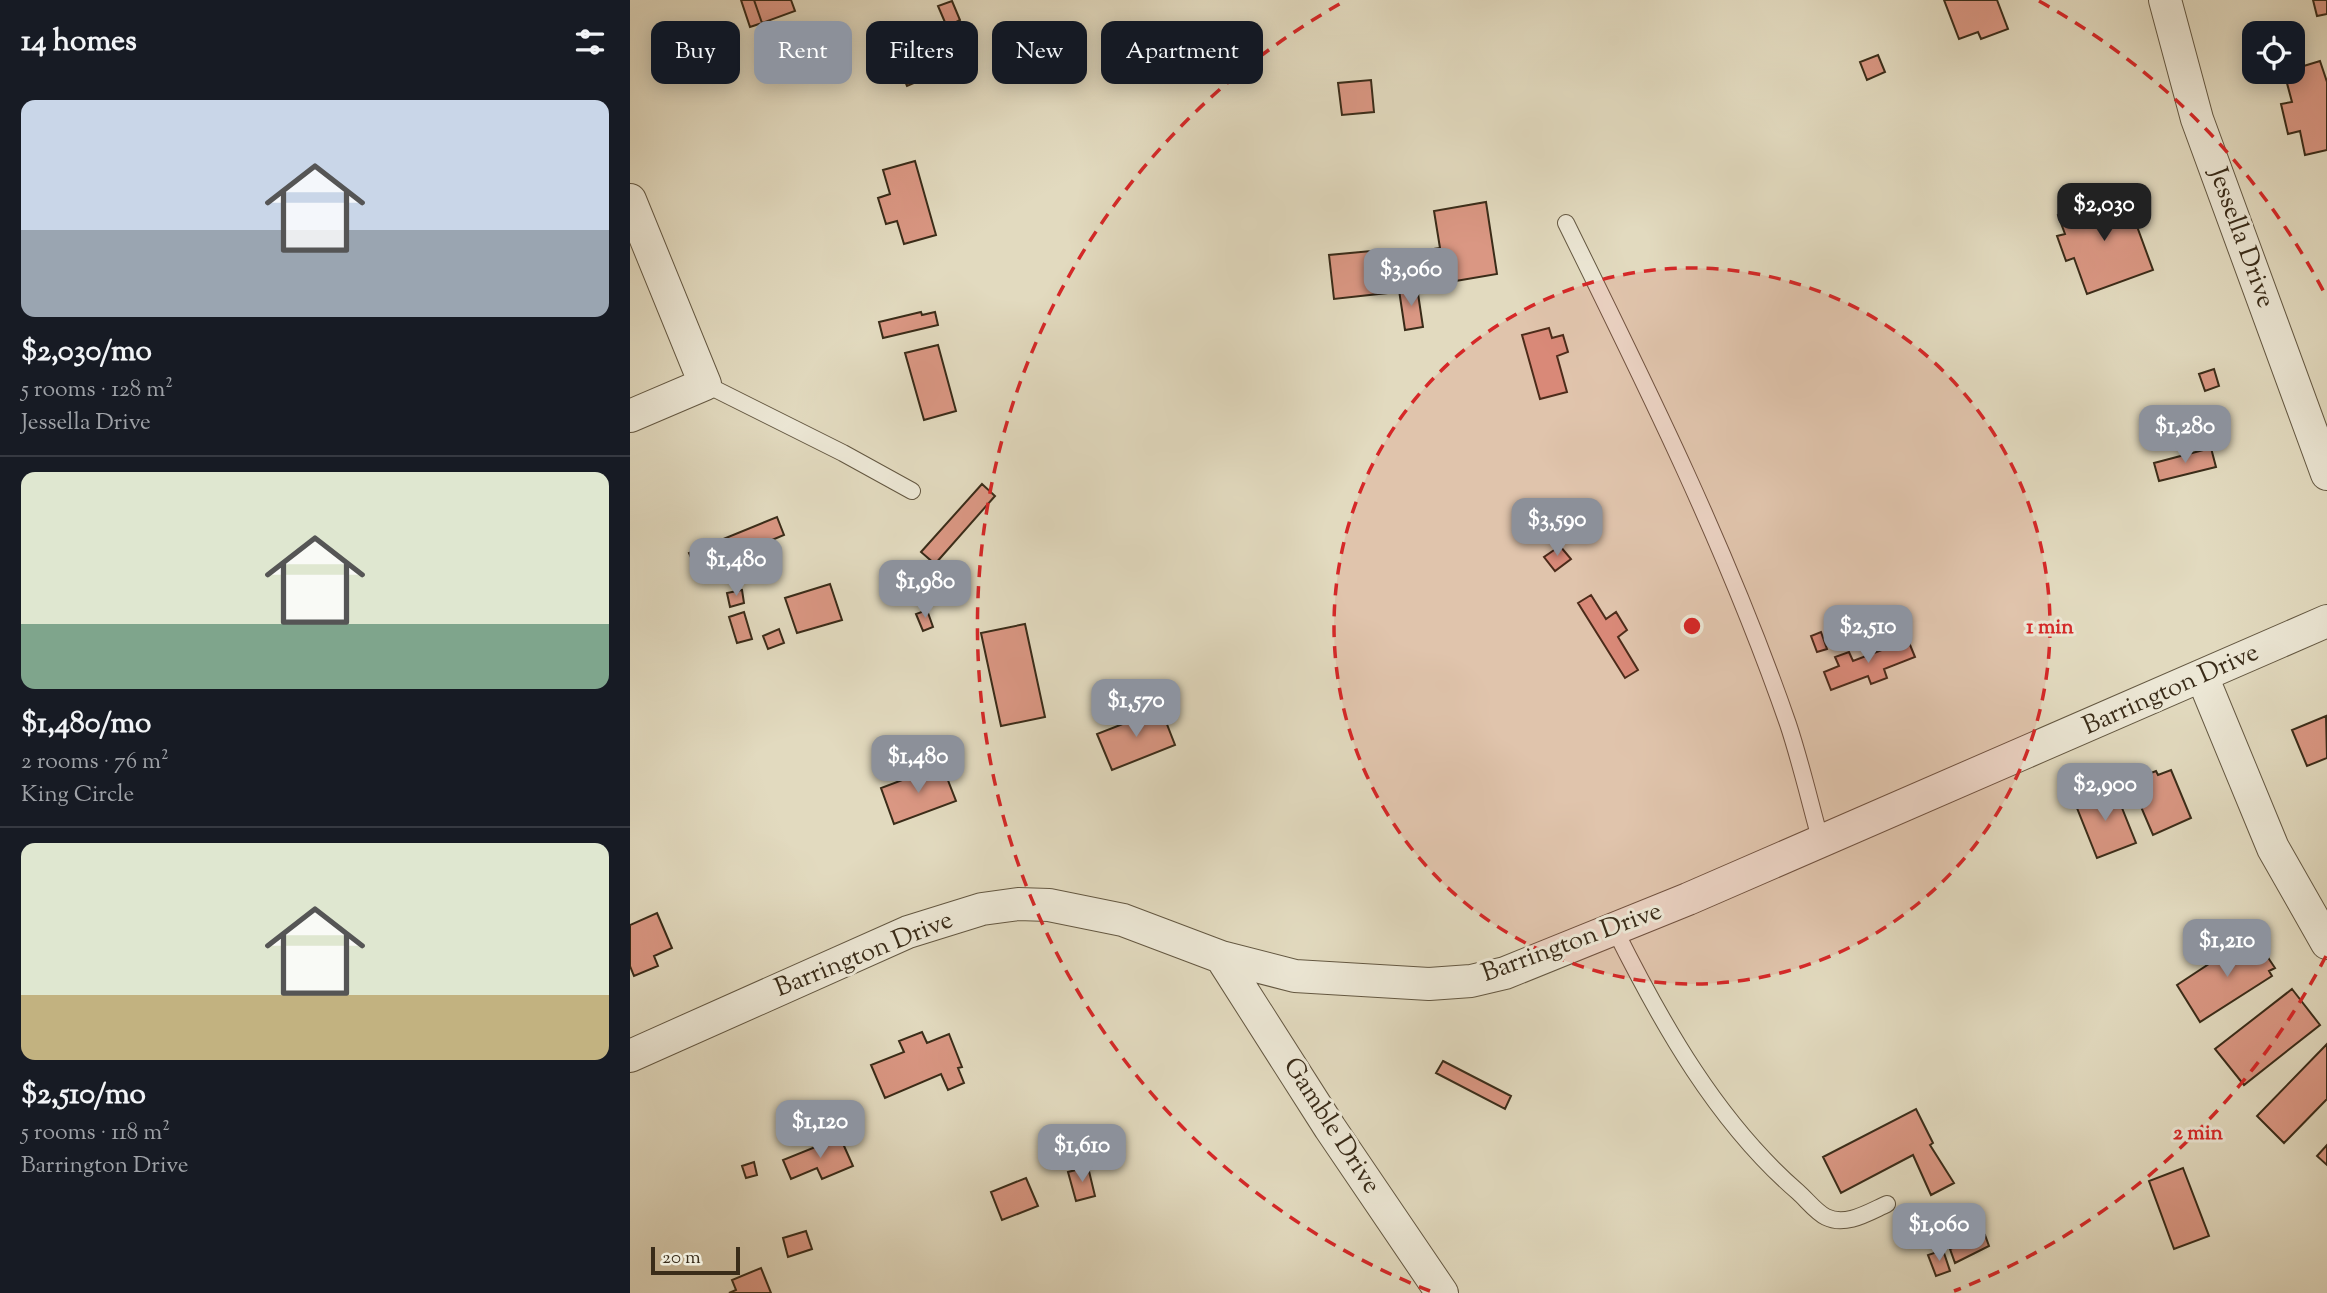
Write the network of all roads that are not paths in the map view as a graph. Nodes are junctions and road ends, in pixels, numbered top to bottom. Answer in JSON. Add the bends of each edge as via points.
{"nodes":[{"id":1,"x":2165,"y":0,"type":"edge"},
{"id":2,"x":630,"y":200,"type":"edge"},
{"id":3,"x":1566,"y":223,"type":"dead end"},
{"id":4,"x":705,"y":384,"type":"junction"},
{"id":5,"x":630,"y":415,"type":"edge"},
{"id":6,"x":2327,"y":474,"type":"edge"},
{"id":7,"x":912,"y":491,"type":"dead end"},
{"id":8,"x":2327,"y":621,"type":"edge"},
{"id":9,"x":2202,"y":676,"type":"junction"},
{"id":10,"x":1821,"y":842,"type":"junction"},
{"id":11,"x":1615,"y":930,"type":"junction"},
{"id":12,"x":2327,"y":943,"type":"edge"},
{"id":13,"x":1221,"y":957,"type":"junction"},
{"id":14,"x":630,"y":1056,"type":"edge"},
{"id":15,"x":1887,"y":1204,"type":"dead end"},
{"id":16,"x":1442,"y":1293,"type":"edge"}],
"edges":[{"from":1,"to":6,"type":"street","name":"Jessella Drive","via":[[2197,119]]},
{"from":2,"to":4,"type":"street"},
{"from":3,"to":10,"type":"lane","via":[[1679,453],[1752,628],[1789,727]]},
{"from":4,"to":5,"type":"street"},
{"from":4,"to":7,"type":"lane"},
{"from":8,"to":9,"type":"street","name":"Barrington Drive"},
{"from":9,"to":10,"type":"street","name":"Barrington Drive"},
{"from":9,"to":12,"type":"street","via":[[2273,848]]},
{"from":10,"to":11,"type":"street","name":"Barrington Drive"},
{"from":11,"to":13,"type":"street","name":"Barrington Drive","via":[[1505,973],[1429,984],[1296,976]]},
{"from":11,"to":15,"type":"lane","via":[[1685,1055],[1745,1139],[1787,1183],[1827,1218],[1849,1221]]},
{"from":13,"to":14,"type":"street","name":"Barrington Drive","via":[[1123,920],[1082,911],[1018,904],[982,909],[908,932]]},
{"from":13,"to":16,"type":"street","name":"Gamble Drive"}]}
